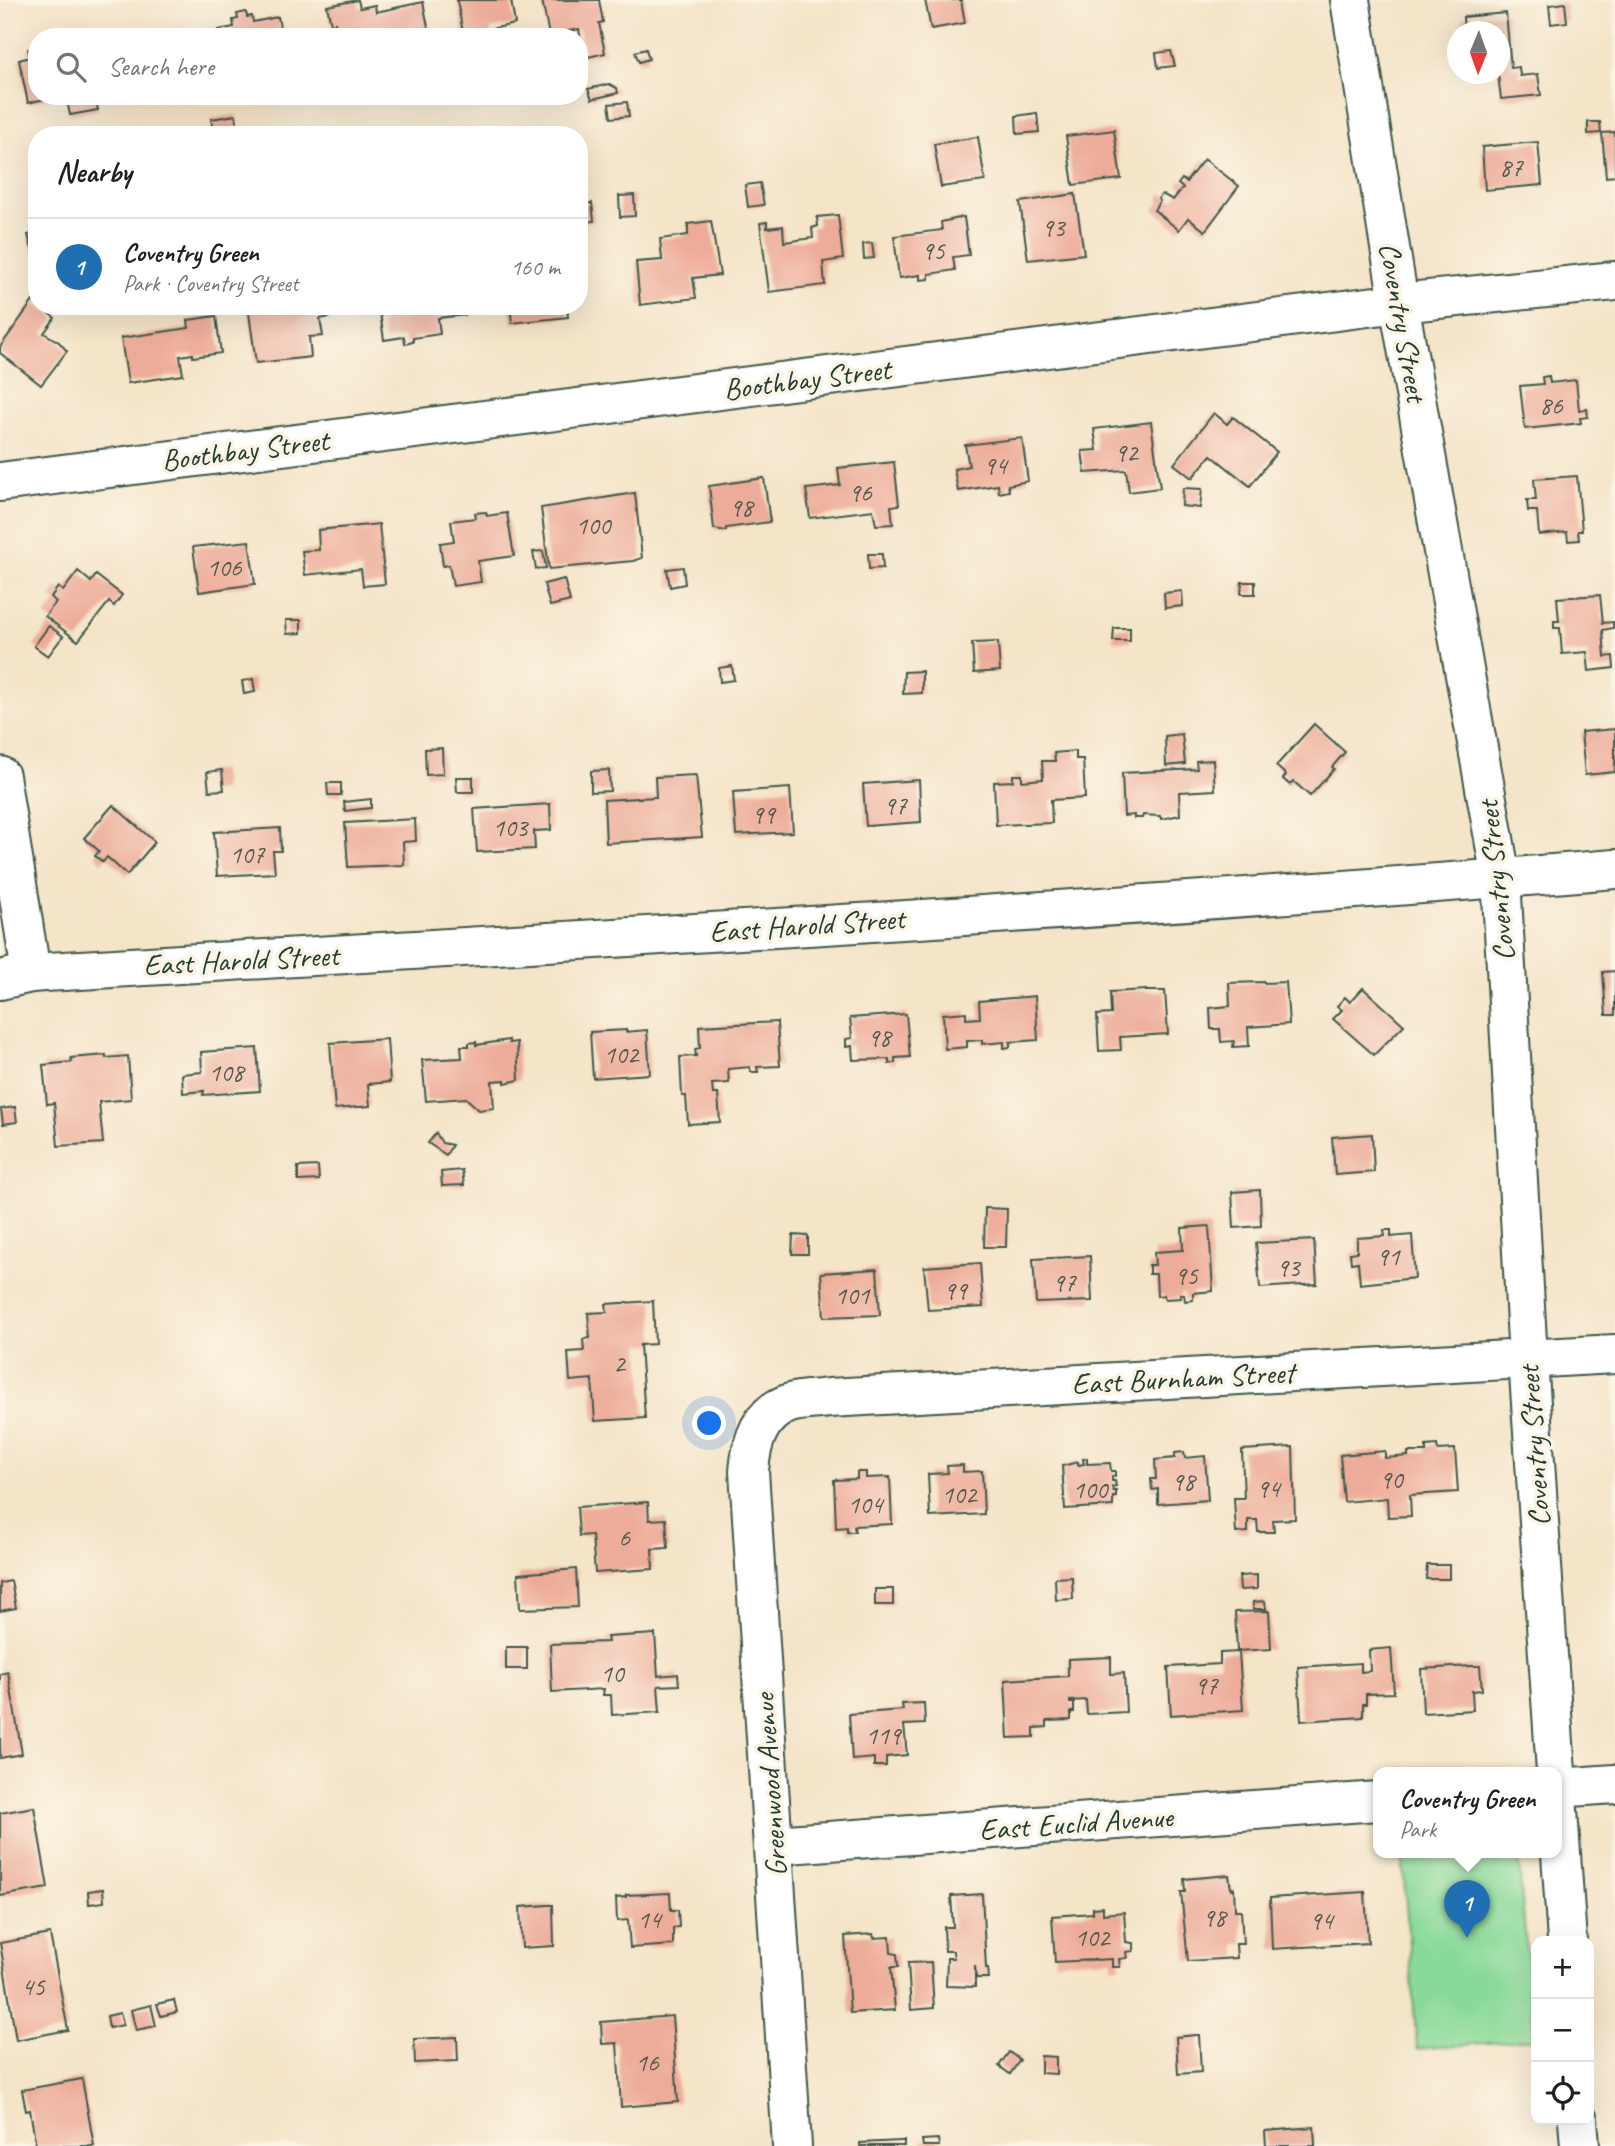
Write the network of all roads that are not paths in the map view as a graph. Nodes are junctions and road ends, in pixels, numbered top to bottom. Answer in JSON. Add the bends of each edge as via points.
{"nodes":[{"id":1,"x":1350,"y":0,"type":"edge"},
{"id":2,"x":1615,"y":281,"type":"edge"},
{"id":3,"x":1399,"y":303,"type":"junction"},
{"id":4,"x":0,"y":482,"type":"edge"},
{"id":5,"x":0,"y":776,"type":"edge"},
{"id":6,"x":1615,"y":869,"type":"edge"},
{"id":7,"x":1501,"y":878,"type":"junction"},
{"id":8,"x":15,"y":977,"type":"edge"},
{"id":9,"x":1615,"y":1354,"type":"edge"},
{"id":10,"x":1528,"y":1359,"type":"junction"},
{"id":11,"x":760,"y":1426,"type":"joint"},
{"id":12,"x":1556,"y":1767,"type":"edge"},
{"id":13,"x":1615,"y":1784,"type":"edge"},
{"id":14,"x":1562,"y":1788,"type":"edge"},
{"id":15,"x":1373,"y":1801,"type":"edge"},
{"id":16,"x":774,"y":1845,"type":"junction"},
{"id":17,"x":1562,"y":1858,"type":"edge"},
{"id":18,"x":1567,"y":1936,"type":"edge"},
{"id":19,"x":1578,"y":2125,"type":"edge"},
{"id":20,"x":792,"y":2146,"type":"edge"},
{"id":21,"x":1580,"y":2146,"type":"edge"}],
"edges":[{"from":1,"to":3,"type":"street","name":"Coventry Street"},
{"from":2,"to":3,"type":"street","name":"Boothbay Street"},
{"from":3,"to":4,"type":"street","name":"Boothbay Street"},
{"from":3,"to":7,"type":"street","name":"Coventry Street"},
{"from":5,"to":8,"type":"street"},
{"from":6,"to":7,"type":"street","name":"East Harold Street"},
{"from":7,"to":8,"type":"street","name":"East Harold Street"},
{"from":7,"to":10,"type":"street","name":"Coventry Street"},
{"from":9,"to":10,"type":"street","name":"East Burnham Street"},
{"from":10,"to":11,"type":"street","name":"East Burnham Street","via":[[829,1398],[790,1403],[772,1412]]},
{"from":10,"to":12,"type":"street","name":"Coventry Street"},
{"from":11,"to":16,"type":"street","name":"Greenwood Avenue","via":[[750,1450],[749,1471]]},
{"from":13,"to":14,"type":"street"},
{"from":15,"to":16,"type":"street","name":"East Euclid Avenue"},
{"from":16,"to":20,"type":"street","name":"Greenwood Avenue"},
{"from":17,"to":18,"type":"street"},
{"from":19,"to":21,"type":"street"}]}
